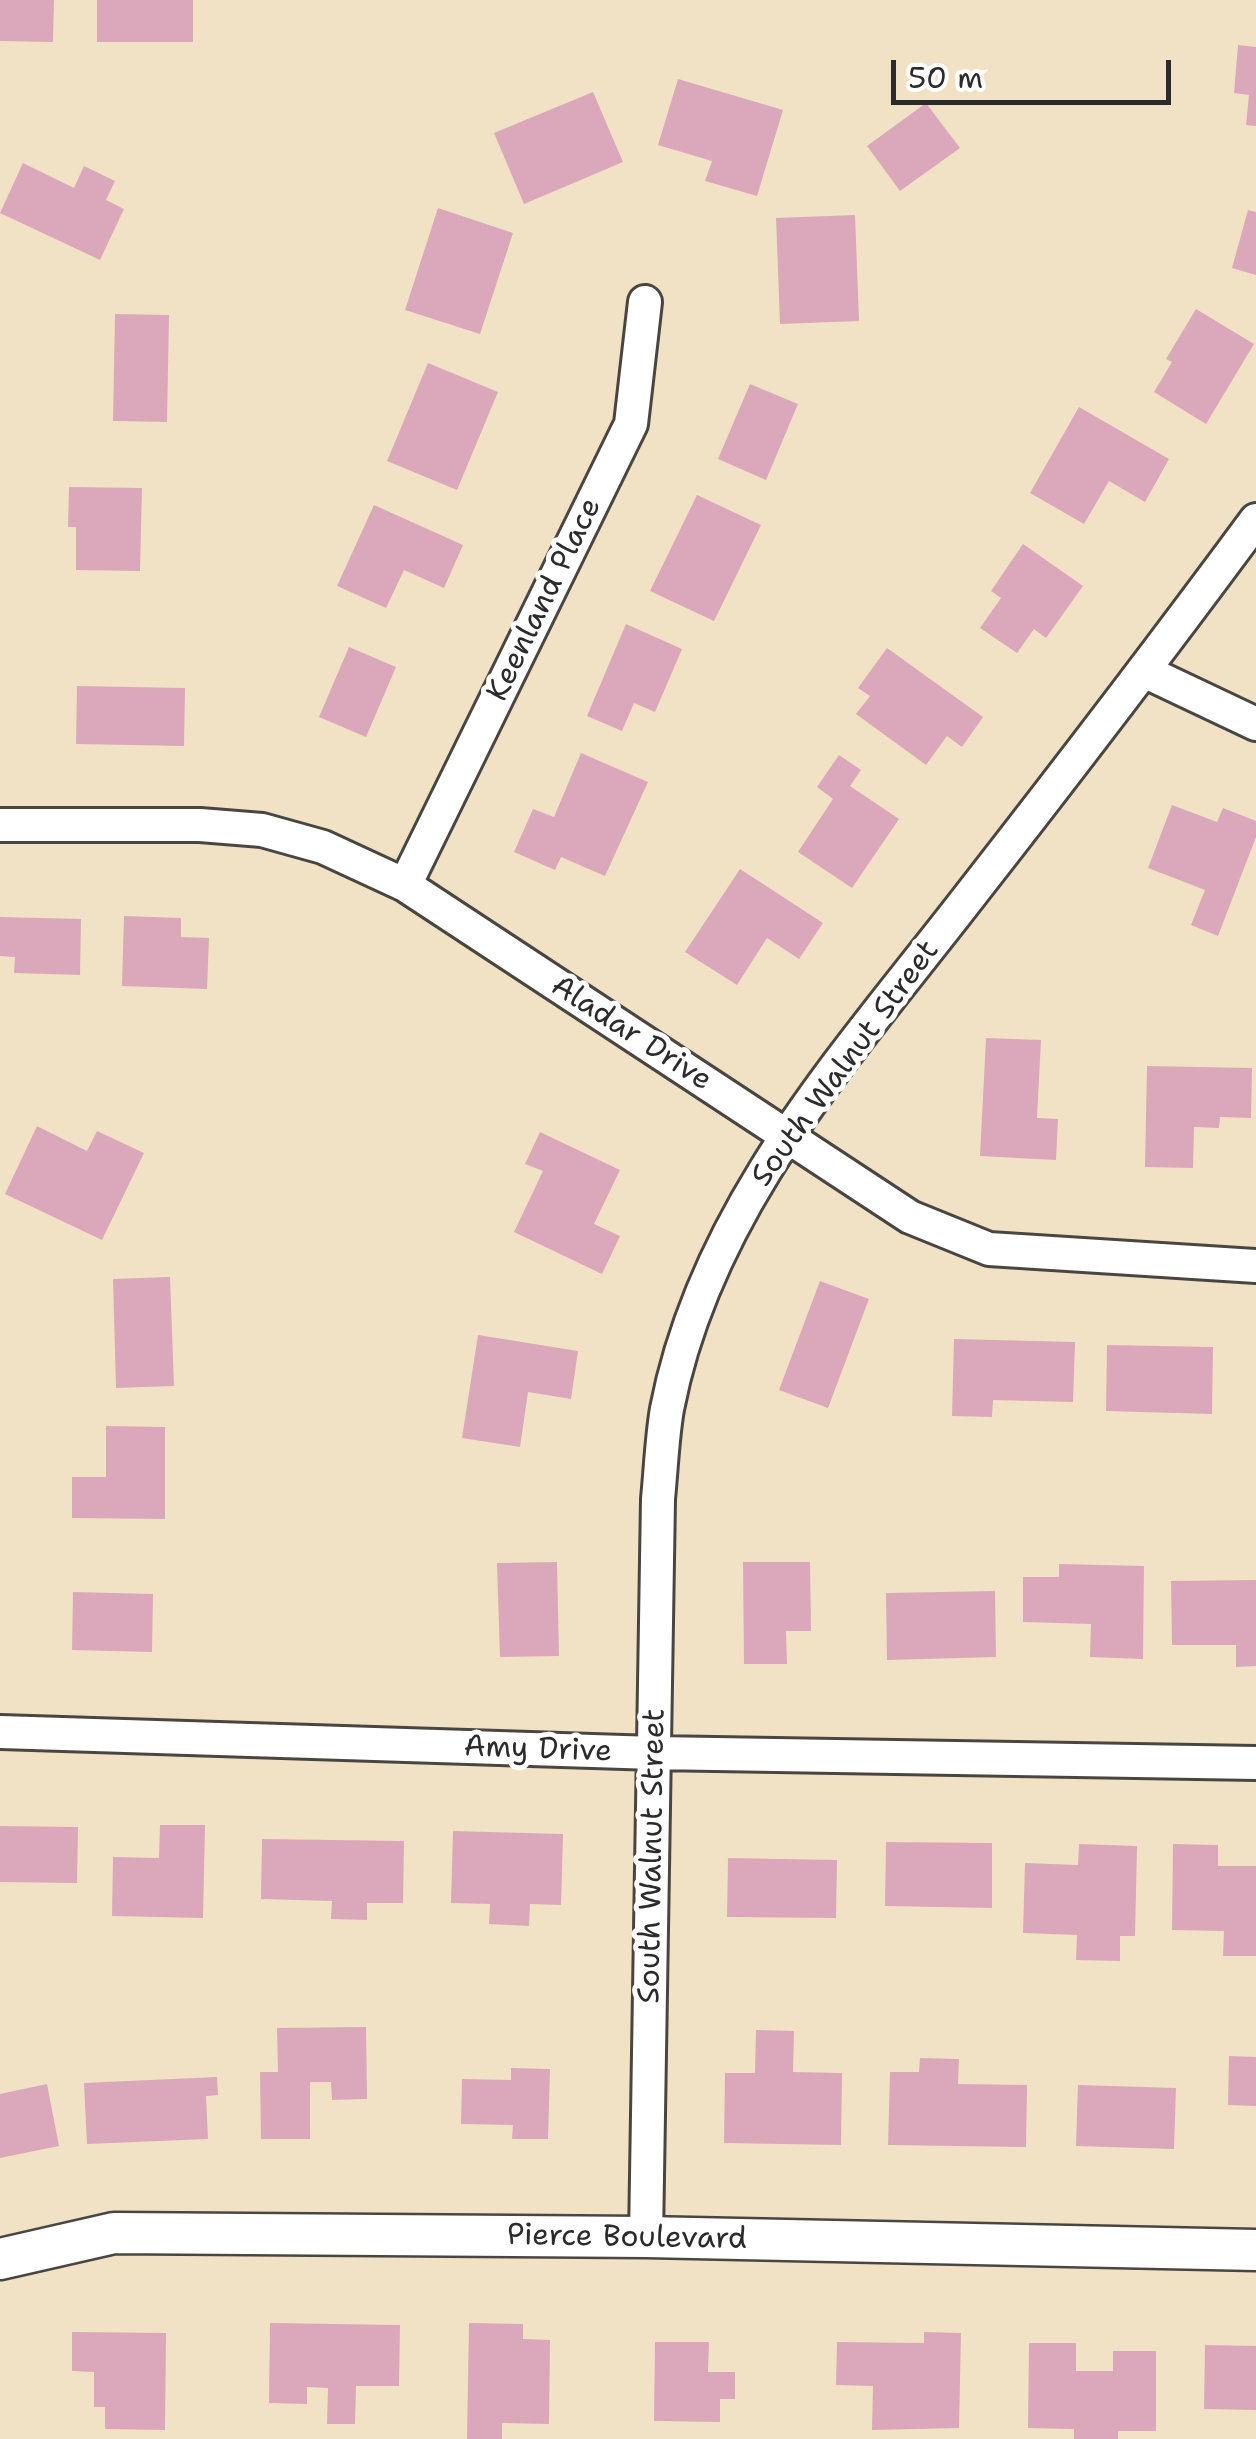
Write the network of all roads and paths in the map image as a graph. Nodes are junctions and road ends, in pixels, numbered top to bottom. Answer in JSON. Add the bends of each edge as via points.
{"nodes":[{"id":1,"x":645,"y":302,"type":"dead end"},
{"id":2,"x":1256,"y":520,"type":"edge"},
{"id":3,"x":1144,"y":671,"type":"junction"},
{"id":4,"x":1256,"y":724,"type":"edge"},
{"id":5,"x":0,"y":825,"type":"edge"},
{"id":6,"x":405,"y":885,"type":"junction"},
{"id":7,"x":785,"y":1136,"type":"junction"},
{"id":8,"x":1256,"y":1266,"type":"edge"},
{"id":9,"x":0,"y":1732,"type":"edge"},
{"id":10,"x":655,"y":1754,"type":"junction"},
{"id":11,"x":1256,"y":1762,"type":"edge"},
{"id":12,"x":646,"y":2237,"type":"junction"},
{"id":13,"x":1256,"y":2250,"type":"edge"},
{"id":14,"x":0,"y":2259,"type":"edge"}],
"edges":[{"from":1,"to":6,"type":"street","name":"Keenland Place","via":[[632,424]]},
{"from":2,"to":3,"type":"street","name":"South Walnut Street"},
{"from":3,"to":4,"type":"street"},
{"from":3,"to":7,"type":"street","name":"South Walnut Street"},
{"from":5,"to":6,"type":"street","name":"Aladar Drive","via":[[262,830],[323,847]]},
{"from":6,"to":7,"type":"street","name":"Aladar Drive"},
{"from":7,"to":8,"type":"street","name":"Aladar Drive","via":[[910,1217],[989,1248]]},
{"from":7,"to":10,"type":"street","name":"South Walnut Street","via":[[730,1228],[688,1330],[667,1410],[658,1499]]},
{"from":9,"to":10,"type":"street","name":"Amy Drive"},
{"from":10,"to":11,"type":"street","name":"Amy Drive"},
{"from":10,"to":12,"type":"street","name":"South Walnut Street"},
{"from":12,"to":13,"type":"street","name":"Pierce Boulevard"},
{"from":12,"to":14,"type":"street","name":"Pierce Boulevard","via":[[114,2233]]}]}
